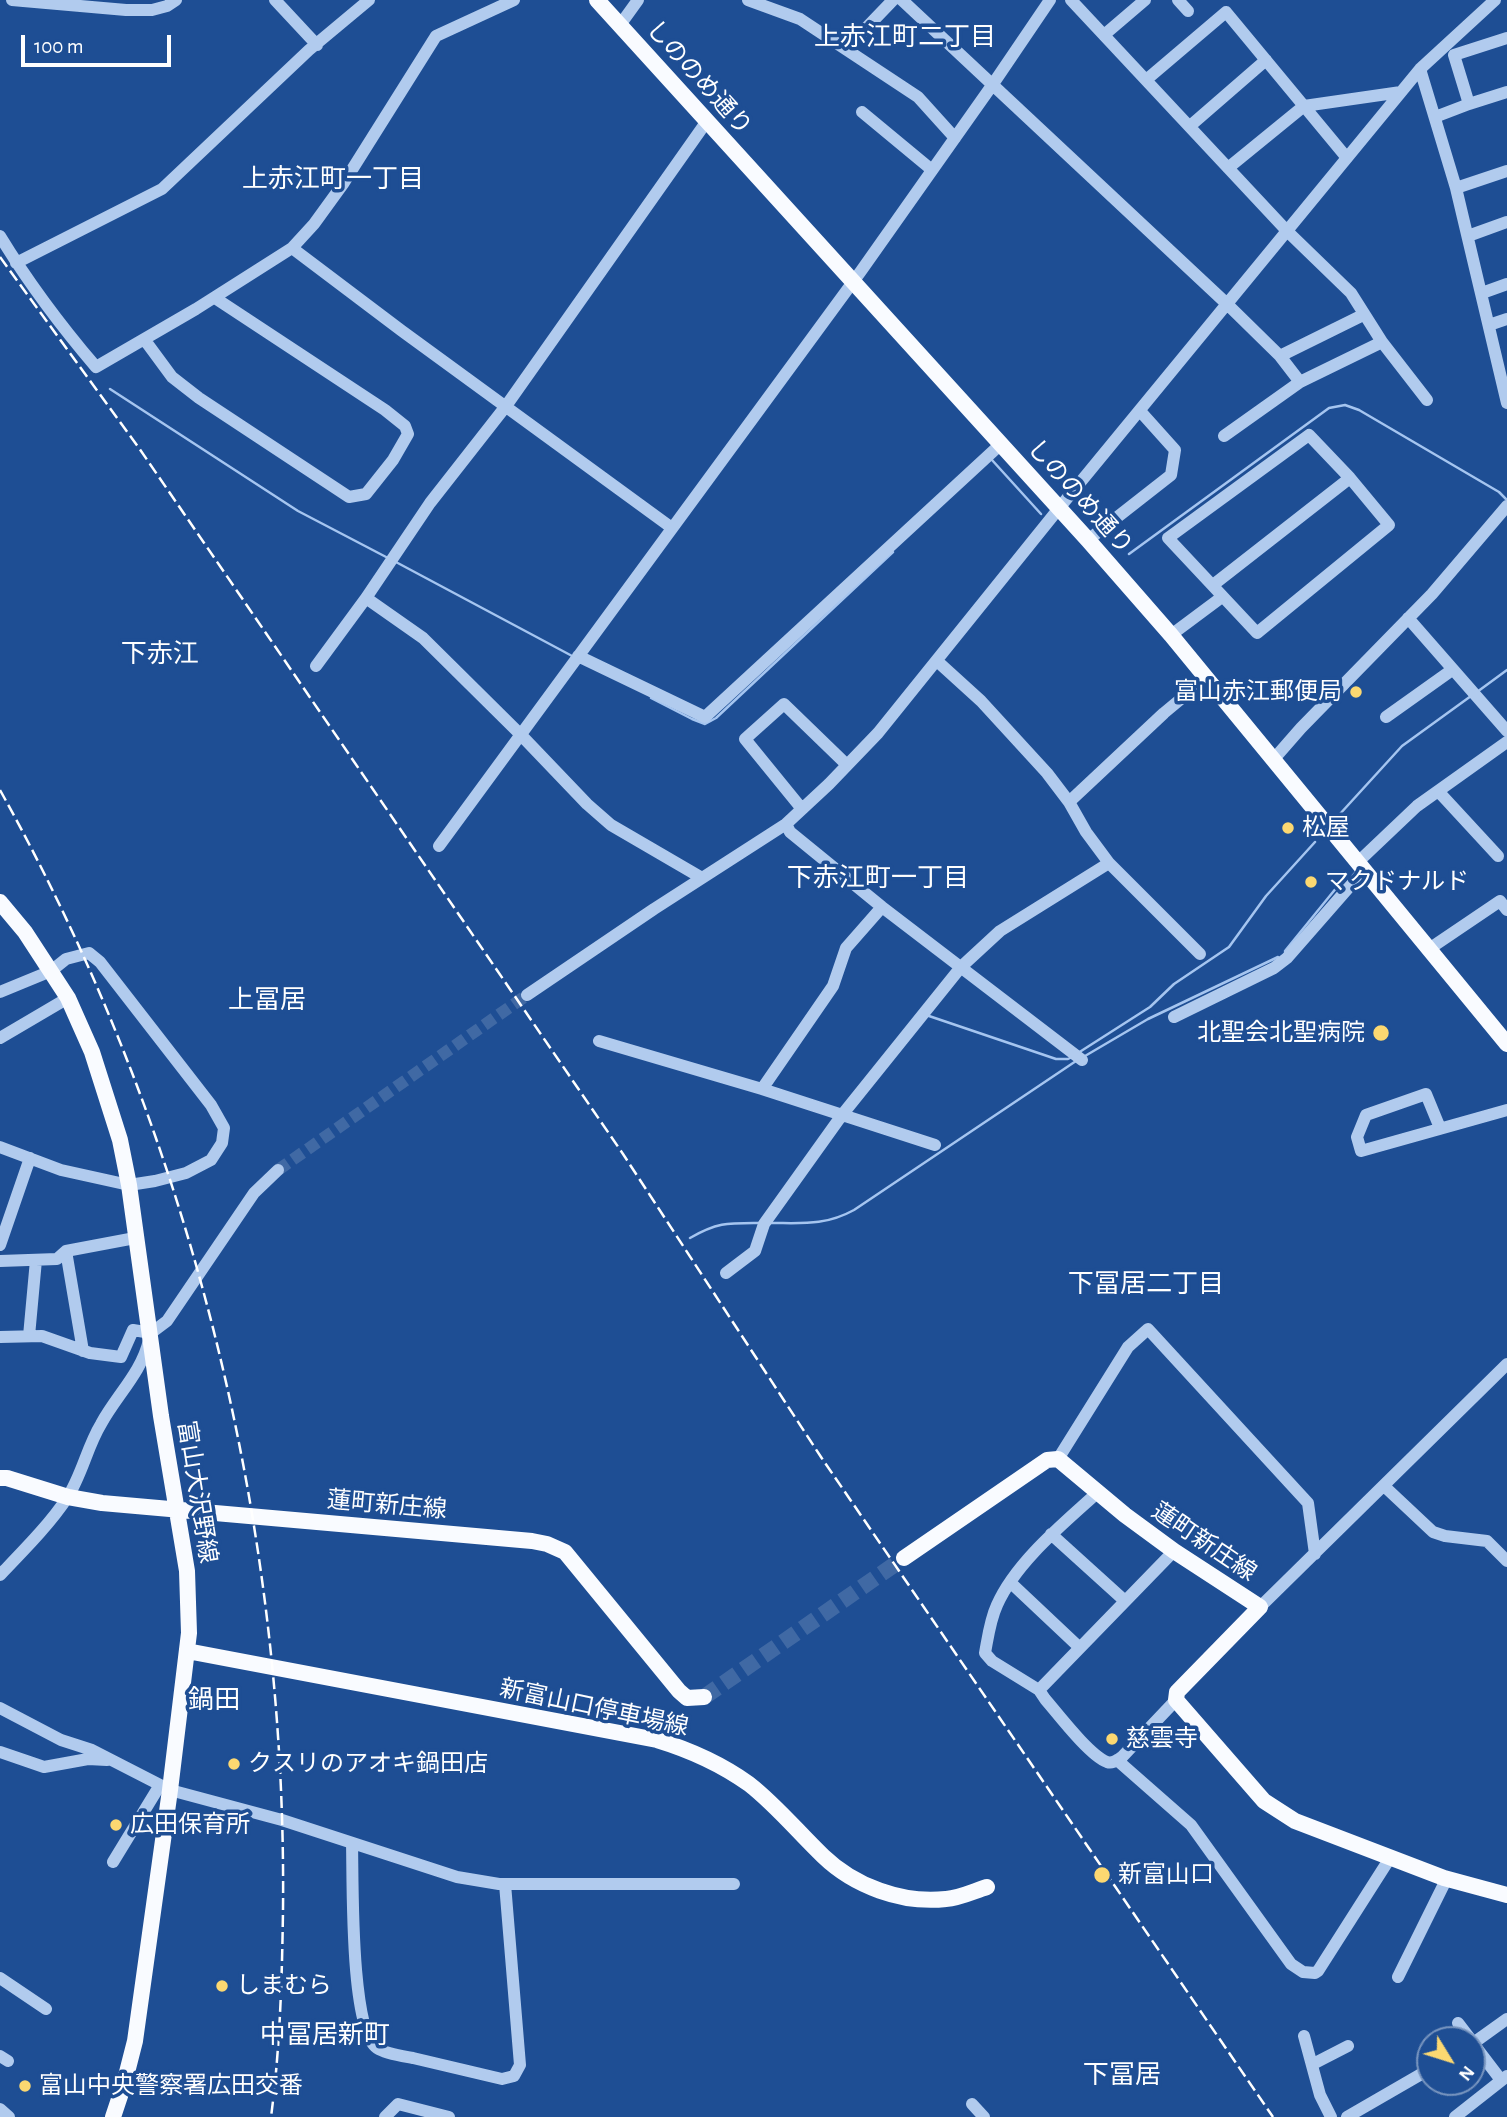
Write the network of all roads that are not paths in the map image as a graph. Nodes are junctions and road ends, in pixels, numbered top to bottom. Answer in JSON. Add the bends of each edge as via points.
{"nodes":[{"id":1,"x":12,"y":0,"type":"edge"},
{"id":2,"x":176,"y":0,"type":"edge"},
{"id":3,"x":275,"y":0,"type":"edge"},
{"id":4,"x":369,"y":0,"type":"edge"},
{"id":5,"x":513,"y":0,"type":"edge"},
{"id":6,"x":597,"y":0,"type":"edge"},
{"id":7,"x":638,"y":0,"type":"edge"},
{"id":8,"x":748,"y":0,"type":"edge"},
{"id":9,"x":893,"y":0,"type":"edge"},
{"id":10,"x":902,"y":0,"type":"edge"},
{"id":11,"x":1050,"y":0,"type":"edge"},
{"id":12,"x":1071,"y":0,"type":"edge"},
{"id":13,"x":1145,"y":0,"type":"edge"},
{"id":14,"x":1178,"y":0,"type":"edge"},
{"id":15,"x":1495,"y":0,"type":"edge"},
{"id":16,"x":1188,"y":11,"type":"dead end"},
{"id":17,"x":620,"y":25,"type":"junction"},
{"id":18,"x":1104,"y":35,"type":"junction"},
{"id":19,"x":1507,"y":38,"type":"edge"},
{"id":20,"x":317,"y":45,"type":"junction"},
{"id":21,"x":846,"y":49,"type":"junction"},
{"id":22,"x":1266,"y":60,"type":"junction"},
{"id":23,"x":1420,"y":69,"type":"junction"},
{"id":24,"x":1146,"y":80,"type":"junction"},
{"id":25,"x":993,"y":85,"type":"junction"},
{"id":26,"x":1401,"y":92,"type":"junction"},
{"id":27,"x":1507,"y":92,"type":"edge"},
{"id":28,"x":1469,"y":104,"type":"junction"},
{"id":29,"x":1304,"y":106,"type":"junction"},
{"id":30,"x":862,"y":112,"type":"dead end"},
{"id":31,"x":1435,"y":117,"type":"junction"},
{"id":32,"x":707,"y":121,"type":"junction"},
{"id":33,"x":1190,"y":126,"type":"junction"},
{"id":34,"x":955,"y":138,"type":"junction"},
{"id":35,"x":1347,"y":158,"type":"junction"},
{"id":36,"x":1228,"y":168,"type":"junction"},
{"id":37,"x":932,"y":170,"type":"junction"},
{"id":38,"x":1507,"y":171,"type":"edge"},
{"id":39,"x":1456,"y":188,"type":"junction"},
{"id":40,"x":1507,"y":222,"type":"edge"},
{"id":41,"x":1287,"y":231,"type":"junction"},
{"id":42,"x":0,"y":236,"type":"edge"},
{"id":43,"x":1468,"y":236,"type":"junction"},
{"id":44,"x":292,"y":248,"type":"junction"},
{"id":45,"x":16,"y":263,"type":"junction"},
{"id":46,"x":853,"y":280,"type":"junction"},
{"id":47,"x":1507,"y":284,"type":"edge"},
{"id":48,"x":1482,"y":293,"type":"junction"},
{"id":49,"x":215,"y":298,"type":"junction"},
{"id":50,"x":1227,"y":304,"type":"junction"},
{"id":51,"x":1363,"y":315,"type":"junction"},
{"id":52,"x":1507,"y":320,"type":"edge"},
{"id":53,"x":1489,"y":325,"type":"junction"},
{"id":54,"x":144,"y":339,"type":"junction"},
{"id":55,"x":1382,"y":342,"type":"junction"},
{"id":56,"x":1280,"y":356,"type":"junction"},
{"id":57,"x":1300,"y":382,"type":"junction"},
{"id":58,"x":1427,"y":400,"type":"dead end"},
{"id":59,"x":1507,"y":403,"type":"edge"},
{"id":60,"x":506,"y":406,"type":"junction"},
{"id":61,"x":1140,"y":411,"type":"junction"},
{"id":62,"x":1224,"y":436,"type":"dead end"},
{"id":63,"x":1002,"y":443,"type":"junction"},
{"id":64,"x":1349,"y":478,"type":"junction"},
{"id":65,"x":1060,"y":507,"type":"junction"},
{"id":66,"x":1507,"y":507,"type":"edge"},
{"id":67,"x":671,"y":528,"type":"junction"},
{"id":68,"x":1088,"y":540,"type":"junction"},
{"id":69,"x":1213,"y":585,"type":"junction"},
{"id":70,"x":1222,"y":597,"type":"junction"},
{"id":71,"x":366,"y":598,"type":"junction"},
{"id":72,"x":1408,"y":618,"type":"junction"},
{"id":73,"x":1171,"y":635,"type":"junction"},
{"id":74,"x":578,"y":656,"type":"junction"},
{"id":75,"x":937,"y":661,"type":"junction"},
{"id":76,"x":316,"y":666,"type":"dead end"},
{"id":77,"x":1452,"y":670,"type":"junction"},
{"id":78,"x":1206,"y":678,"type":"junction"},
{"id":79,"x":1386,"y":717,"type":"dead end"},
{"id":80,"x":1507,"y":731,"type":"edge"},
{"id":81,"x":521,"y":735,"type":"junction"},
{"id":82,"x":1507,"y":742,"type":"edge"},
{"id":83,"x":1273,"y":760,"type":"junction"},
{"id":84,"x":847,"y":765,"type":"junction"},
{"id":85,"x":1438,"y":792,"type":"junction"},
{"id":86,"x":1069,"y":802,"type":"junction"},
{"id":87,"x":802,"y":809,"type":"junction"},
{"id":88,"x":786,"y":824,"type":"junction"},
{"id":89,"x":439,"y":846,"type":"dead end"},
{"id":90,"x":1497,"y":856,"type":"dead end"},
{"id":91,"x":1110,"y":863,"type":"junction"},
{"id":92,"x":1361,"y":866,"type":"junction"},
{"id":93,"x":702,"y":878,"type":"junction"},
{"id":94,"x":0,"y":902,"type":"edge"},
{"id":95,"x":882,"y":907,"type":"junction"},
{"id":96,"x":1507,"y":910,"type":"edge"},
{"id":97,"x":1429,"y":949,"type":"junction"},
{"id":98,"x":1200,"y":954,"type":"dead end"},
{"id":99,"x":961,"y":967,"type":"junction"},
{"id":100,"x":51,"y":971,"type":"junction"},
{"id":101,"x":0,"y":992,"type":"edge"},
{"id":102,"x":527,"y":995,"type":"tunnel mouth"},
{"id":103,"x":68,"y":998,"type":"junction"},
{"id":104,"x":1174,"y":1017,"type":"dead end"},
{"id":105,"x":2,"y":1031,"type":"edge"},
{"id":106,"x":599,"y":1041,"type":"dead end"},
{"id":107,"x":1507,"y":1044,"type":"edge"},
{"id":108,"x":1082,"y":1060,"type":"dead end"},
{"id":109,"x":762,"y":1089,"type":"junction"},
{"id":110,"x":1507,"y":1110,"type":"edge"},
{"id":111,"x":842,"y":1115,"type":"junction"},
{"id":112,"x":1440,"y":1128,"type":"junction"},
{"id":113,"x":935,"y":1145,"type":"dead end"},
{"id":114,"x":0,"y":1147,"type":"edge"},
{"id":115,"x":30,"y":1158,"type":"junction"},
{"id":116,"x":278,"y":1170,"type":"tunnel mouth"},
{"id":117,"x":129,"y":1185,"type":"junction"},
{"id":118,"x":135,"y":1238,"type":"junction"},
{"id":119,"x":0,"y":1245,"type":"edge"},
{"id":120,"x":66,"y":1251,"type":"junction"},
{"id":121,"x":36,"y":1260,"type":"junction"},
{"id":122,"x":0,"y":1261,"type":"edge"},
{"id":123,"x":726,"y":1273,"type":"dead end"},
{"id":124,"x":151,"y":1333,"type":"junction"},
{"id":125,"x":29,"y":1336,"type":"junction"},
{"id":126,"x":0,"y":1337,"type":"edge"},
{"id":127,"x":83,"y":1351,"type":"junction"},
{"id":128,"x":1507,"y":1364,"type":"edge"},
{"id":129,"x":1058,"y":1459,"type":"junction"},
{"id":130,"x":0,"y":1478,"type":"edge"},
{"id":131,"x":1384,"y":1486,"type":"junction"},
{"id":132,"x":1097,"y":1493,"type":"junction"},
{"id":133,"x":68,"y":1497,"type":"junction"},
{"id":134,"x":177,"y":1508,"type":"junction"},
{"id":135,"x":1051,"y":1534,"type":"junction"},
{"id":136,"x":1174,"y":1551,"type":"junction"},
{"id":137,"x":1315,"y":1554,"type":"junction"},
{"id":138,"x":904,"y":1558,"type":"tunnel mouth"},
{"id":139,"x":1507,"y":1560,"type":"edge"},
{"id":140,"x":0,"y":1575,"type":"edge"},
{"id":141,"x":1011,"y":1583,"type":"junction"},
{"id":142,"x":1125,"y":1601,"type":"junction"},
{"id":143,"x":1260,"y":1607,"type":"junction"},
{"id":144,"x":1080,"y":1648,"type":"junction"},
{"id":145,"x":187,"y":1651,"type":"junction"},
{"id":146,"x":1039,"y":1690,"type":"junction"},
{"id":147,"x":704,"y":1697,"type":"dead end"},
{"id":148,"x":1176,"y":1700,"type":"junction"},
{"id":149,"x":0,"y":1708,"type":"edge"},
{"id":150,"x":0,"y":1752,"type":"edge"},
{"id":151,"x":110,"y":1760,"type":"junction"},
{"id":152,"x":1117,"y":1760,"type":"junction"},
{"id":153,"x":165,"y":1787,"type":"junction"},
{"id":154,"x":352,"y":1843,"type":"junction"},
{"id":155,"x":1390,"y":1858,"type":"junction"},
{"id":156,"x":113,"y":1862,"type":"dead end"},
{"id":157,"x":1447,"y":1878,"type":"junction"},
{"id":158,"x":505,"y":1884,"type":"junction"},
{"id":159,"x":734,"y":1884,"type":"dead end"},
{"id":160,"x":988,"y":1887,"type":"dead end"},
{"id":161,"x":1507,"y":1895,"type":"edge"},
{"id":162,"x":1398,"y":1977,"type":"dead end"},
{"id":163,"x":0,"y":1978,"type":"edge"},
{"id":164,"x":46,"y":2009,"type":"dead end"},
{"id":165,"x":1507,"y":2019,"type":"edge"},
{"id":166,"x":1458,"y":2023,"type":"dead end"},
{"id":167,"x":1460,"y":2026,"type":"edge"},
{"id":168,"x":1486,"y":2033,"type":"edge"},
{"id":169,"x":1304,"y":2036,"type":"dead end"},
{"id":170,"x":1349,"y":2046,"type":"dead end"},
{"id":171,"x":1486,"y":2058,"type":"edge"},
{"id":172,"x":1312,"y":2064,"type":"junction"},
{"id":173,"x":1416,"y":2077,"type":"edge"},
{"id":174,"x":1504,"y":2078,"type":"edge"},
{"id":175,"x":972,"y":2104,"type":"dead end"},
{"id":176,"x":0,"y":2109,"type":"edge"},
{"id":177,"x":9,"y":2117,"type":"edge"},
{"id":178,"x":113,"y":2117,"type":"edge"},
{"id":179,"x":386,"y":2117,"type":"edge"},
{"id":180,"x":449,"y":2117,"type":"edge"},
{"id":181,"x":984,"y":2117,"type":"edge"},
{"id":182,"x":1331,"y":2117,"type":"edge"},
{"id":183,"x":1347,"y":2117,"type":"edge"},
{"id":184,"x":1455,"y":2117,"type":"edge"}],
"edges":[{"from":1,"to":2,"type":"street","via":[[126,10],[152,10]]},
{"from":3,"to":20,"type":"street"},
{"from":4,"to":20,"type":"street"},
{"from":5,"to":44,"type":"street","via":[[436,36],[343,184]]},
{"from":6,"to":17,"type":"main road","name":"しののめ通り"},
{"from":7,"to":17,"type":"street"},
{"from":8,"to":21,"type":"street","via":[[800,19]]},
{"from":9,"to":21,"type":"street"},
{"from":10,"to":25,"type":"street"},
{"from":11,"to":25,"type":"street"},
{"from":12,"to":18,"type":"street"},
{"from":13,"to":18,"type":"street"},
{"from":14,"to":16,"type":"street"},
{"from":15,"to":23,"type":"street"},
{"from":17,"to":32,"type":"main road","name":"しののめ通り"},
{"from":18,"to":24,"type":"street"},
{"from":19,"to":28,"type":"street","via":[[1454,55]]},
{"from":20,"to":45,"type":"street","via":[[162,189]]},
{"from":21,"to":34,"type":"street","via":[[918,97]]},
{"from":22,"to":24,"type":"street","via":[[1226,12]]},
{"from":22,"to":29,"type":"street"},
{"from":22,"to":33,"type":"street"},
{"from":23,"to":26,"type":"street"},
{"from":23,"to":31,"type":"street"},
{"from":24,"to":33,"type":"street"},
{"from":25,"to":34,"type":"street"},
{"from":25,"to":50,"type":"street"},
{"from":26,"to":29,"type":"street"},
{"from":26,"to":35,"type":"street"},
{"from":27,"to":28,"type":"street"},
{"from":28,"to":31,"type":"street"},
{"from":29,"to":35,"type":"street"},
{"from":29,"to":36,"type":"street"},
{"from":30,"to":37,"type":"street"},
{"from":31,"to":39,"type":"street"},
{"from":32,"to":46,"type":"main road","name":"しののめ通り"},
{"from":32,"to":60,"type":"street"},
{"from":33,"to":36,"type":"street"},
{"from":34,"to":37,"type":"street"},
{"from":35,"to":41,"type":"street"},
{"from":36,"to":41,"type":"street"},
{"from":37,"to":46,"type":"street"},
{"from":38,"to":39,"type":"street"},
{"from":39,"to":43,"type":"street"},
{"from":40,"to":43,"type":"street"},
{"from":41,"to":50,"type":"street"},
{"from":41,"to":51,"type":"street","via":[[1351,293]]},
{"from":42,"to":45,"type":"street"},
{"from":43,"to":48,"type":"street"},
{"from":44,"to":49,"type":"street"},
{"from":44,"to":60,"type":"street"},
{"from":45,"to":54,"type":"street","via":[[96,367]]},
{"from":46,"to":63,"type":"main road","name":"しののめ通り"},
{"from":46,"to":67,"type":"street"},
{"from":47,"to":48,"type":"street"},
{"from":48,"to":53,"type":"street"},
{"from":49,"to":54,"type":"street"},
{"from":49,"to":54,"type":"street","via":[[405,426],[408,434],[366,494],[349,497],[198,398],[172,377]]},
{"from":50,"to":56,"type":"street"},
{"from":50,"to":61,"type":"street"},
{"from":51,"to":55,"type":"street"},
{"from":51,"to":56,"type":"street"},
{"from":52,"to":53,"type":"street"},
{"from":53,"to":59,"type":"street"},
{"from":55,"to":57,"type":"street"},
{"from":55,"to":58,"type":"street"},
{"from":56,"to":57,"type":"street"},
{"from":57,"to":62,"type":"street"},
{"from":60,"to":67,"type":"street"},
{"from":60,"to":71,"type":"street","via":[[430,503]]},
{"from":61,"to":65,"type":"street"},
{"from":61,"to":68,"type":"street","via":[[1175,450],[1171,475]]},
{"from":63,"to":65,"type":"main road","name":"しののめ通り"},
{"from":63,"to":74,"type":"street","via":[[705,717]]},
{"from":64,"to":69,"type":"street"},
{"from":64,"to":69,"type":"street","via":[[1309,435],[1168,538]]},
{"from":64,"to":70,"type":"street","via":[[1389,525],[1257,633]]},
{"from":65,"to":68,"type":"main road","name":"しののめ通り"},
{"from":65,"to":75,"type":"street"},
{"from":66,"to":72,"type":"street"},
{"from":67,"to":74,"type":"street"},
{"from":68,"to":73,"type":"main road","name":"しののめ通り"},
{"from":69,"to":70,"type":"street"},
{"from":70,"to":73,"type":"street"},
{"from":71,"to":76,"type":"street"},
{"from":71,"to":81,"type":"street","via":[[423,638]]},
{"from":72,"to":77,"type":"street"},
{"from":72,"to":83,"type":"street"},
{"from":73,"to":78,"type":"main road","name":"しののめ通り"},
{"from":74,"to":81,"type":"street"},
{"from":75,"to":84,"type":"street"},
{"from":75,"to":86,"type":"street","via":[[1012,734]]},
{"from":77,"to":79,"type":"street"},
{"from":77,"to":80,"type":"street"},
{"from":78,"to":83,"type":"main road","name":"しののめ通り"},
{"from":78,"to":86,"type":"street"},
{"from":81,"to":89,"type":"street"},
{"from":81,"to":93,"type":"street","via":[[611,825]]},
{"from":82,"to":85,"type":"street"},
{"from":83,"to":92,"type":"main road","name":"しののめ通り"},
{"from":84,"to":87,"type":"street"},
{"from":84,"to":87,"type":"street","via":[[784,704],[745,739]]},
{"from":85,"to":90,"type":"street"},
{"from":85,"to":92,"type":"street","via":[[1417,806]]},
{"from":86,"to":91,"type":"street"},
{"from":87,"to":88,"type":"street"},
{"from":88,"to":93,"type":"street"},
{"from":88,"to":95,"type":"street"},
{"from":91,"to":98,"type":"street"},
{"from":91,"to":99,"type":"street","via":[[1000,931]]},
{"from":92,"to":97,"type":"main road","name":"しののめ通り"},
{"from":92,"to":104,"type":"street","via":[[1287,958]]},
{"from":93,"to":102,"type":"street"},
{"from":94,"to":100,"type":"main road","name":"富山大沢野線"},
{"from":95,"to":99,"type":"street"},
{"from":95,"to":109,"type":"street","via":[[846,948],[833,986]]},
{"from":96,"to":97,"type":"street","via":[[1500,901]]},
{"from":97,"to":107,"type":"main road","name":"しののめ通り"},
{"from":99,"to":108,"type":"street"},
{"from":99,"to":111,"type":"street"},
{"from":100,"to":101,"type":"street"},
{"from":100,"to":103,"type":"main road","name":"富山大沢野線"},
{"from":100,"to":117,"type":"street","via":[[66,959],[89,953],[100,962],[224,1128],[222,1143],[211,1160],[186,1173]]},
{"from":103,"to":105,"type":"street"},
{"from":103,"to":117,"type":"main road","name":"富山大沢野線","via":[[92,1052]]},
{"from":106,"to":109,"type":"street"},
{"from":109,"to":111,"type":"street"},
{"from":110,"to":112,"type":"street"},
{"from":111,"to":113,"type":"street"},
{"from":111,"to":123,"type":"street","via":[[764,1224],[755,1251]]},
{"from":112,"to":112,"type":"street","via":[[1426,1094],[1366,1115],[1357,1137],[1361,1151]]},
{"from":114,"to":115,"type":"street"},
{"from":115,"to":117,"type":"street"},
{"from":115,"to":119,"type":"street"},
{"from":116,"to":124,"type":"street","via":[[254,1193],[167,1321]]},
{"from":117,"to":118,"type":"main road","name":"富山大沢野線"},
{"from":118,"to":120,"type":"street"},
{"from":118,"to":124,"type":"main road","name":"富山大沢野線"},
{"from":120,"to":121,"type":"street","via":[[57,1259]]},
{"from":120,"to":127,"type":"street"},
{"from":121,"to":122,"type":"street"},
{"from":121,"to":125,"type":"street"},
{"from":124,"to":127,"type":"street","via":[[133,1330],[121,1357]]},
{"from":124,"to":133,"type":"street","via":[[147,1352],[100,1424]]},
{"from":124,"to":134,"type":"main road","name":"富山大沢野線"},
{"from":125,"to":126,"type":"street"},
{"from":125,"to":127,"type":"street"},
{"from":128,"to":131,"type":"street"},
{"from":129,"to":132,"type":"main road","name":"蓮町新庄線"},
{"from":129,"to":137,"type":"street","via":[[1128,1347],[1148,1329],[1308,1503]]},
{"from":129,"to":138,"type":"main road","via":[[1047,1460]]},
{"from":130,"to":133,"type":"main road","name":"蓮町新庄線"},
{"from":131,"to":137,"type":"street"},
{"from":131,"to":139,"type":"street","via":[[1433,1532],[1488,1541]]},
{"from":132,"to":135,"type":"street"},
{"from":132,"to":136,"type":"main road","name":"蓮町新庄線"},
{"from":133,"to":134,"type":"main road","name":"蓮町新庄線"},
{"from":133,"to":140,"type":"street"},
{"from":134,"to":145,"type":"main road","name":"富山大沢野線","via":[[187,1571]]},
{"from":134,"to":147,"type":"main road","name":"蓮町新庄線","via":[[547,1544],[565,1552],[678,1691],[687,1698]]},
{"from":135,"to":141,"type":"street"},
{"from":135,"to":142,"type":"street"},
{"from":136,"to":142,"type":"street"},
{"from":136,"to":143,"type":"main road","name":"蓮町新庄線"},
{"from":137,"to":143,"type":"street"},
{"from":141,"to":144,"type":"street"},
{"from":141,"to":146,"type":"street","via":[[998,1604],[985,1653]]},
{"from":142,"to":144,"type":"street"},
{"from":143,"to":148,"type":"main road","name":"蓮町新庄線","via":[[1177,1692]]},
{"from":144,"to":146,"type":"street"},
{"from":145,"to":153,"type":"main road","name":"富山大沢野線"},
{"from":145,"to":160,"type":"main road","name":"新富山口停車場線","via":[[688,1749],[750,1785],[824,1858],[873,1888],[899,1896],[948,1899]]},
{"from":146,"to":152,"type":"street","via":[[1094,1753],[1107,1762]]},
{"from":148,"to":152,"type":"street"},
{"from":148,"to":155,"type":"main road","via":[[1264,1801],[1295,1821]]},
{"from":149,"to":151,"type":"street"},
{"from":150,"to":151,"type":"street","via":[[44,1767]]},
{"from":151,"to":153,"type":"street"},
{"from":152,"to":155,"type":"street","via":[[1191,1825],[1291,1964],[1303,1972],[1318,1971]]},
{"from":153,"to":154,"type":"street"},
{"from":153,"to":156,"type":"street"},
{"from":153,"to":178,"type":"main road","name":"富山大沢野線","via":[[135,2041]]},
{"from":154,"to":158,"type":"street","via":[[457,1878]]},
{"from":154,"to":158,"type":"street","via":[[356,1966],[369,2041],[398,2055],[502,2079],[514,2076],[520,2065]]},
{"from":155,"to":157,"type":"main road"},
{"from":157,"to":161,"type":"main road"},
{"from":157,"to":162,"type":"street"},
{"from":158,"to":159,"type":"street"},
{"from":163,"to":164,"type":"street"},
{"from":165,"to":168,"type":"street"},
{"from":166,"to":167,"type":"street"},
{"from":169,"to":172,"type":"street"},
{"from":170,"to":172,"type":"street"},
{"from":171,"to":174,"type":"street"},
{"from":172,"to":182,"type":"street"},
{"from":173,"to":183,"type":"street"},
{"from":174,"to":184,"type":"street"},
{"from":175,"to":181,"type":"street"},
{"from":176,"to":177,"type":"street"},
{"from":179,"to":180,"type":"street","via":[[398,2104]]}]}
